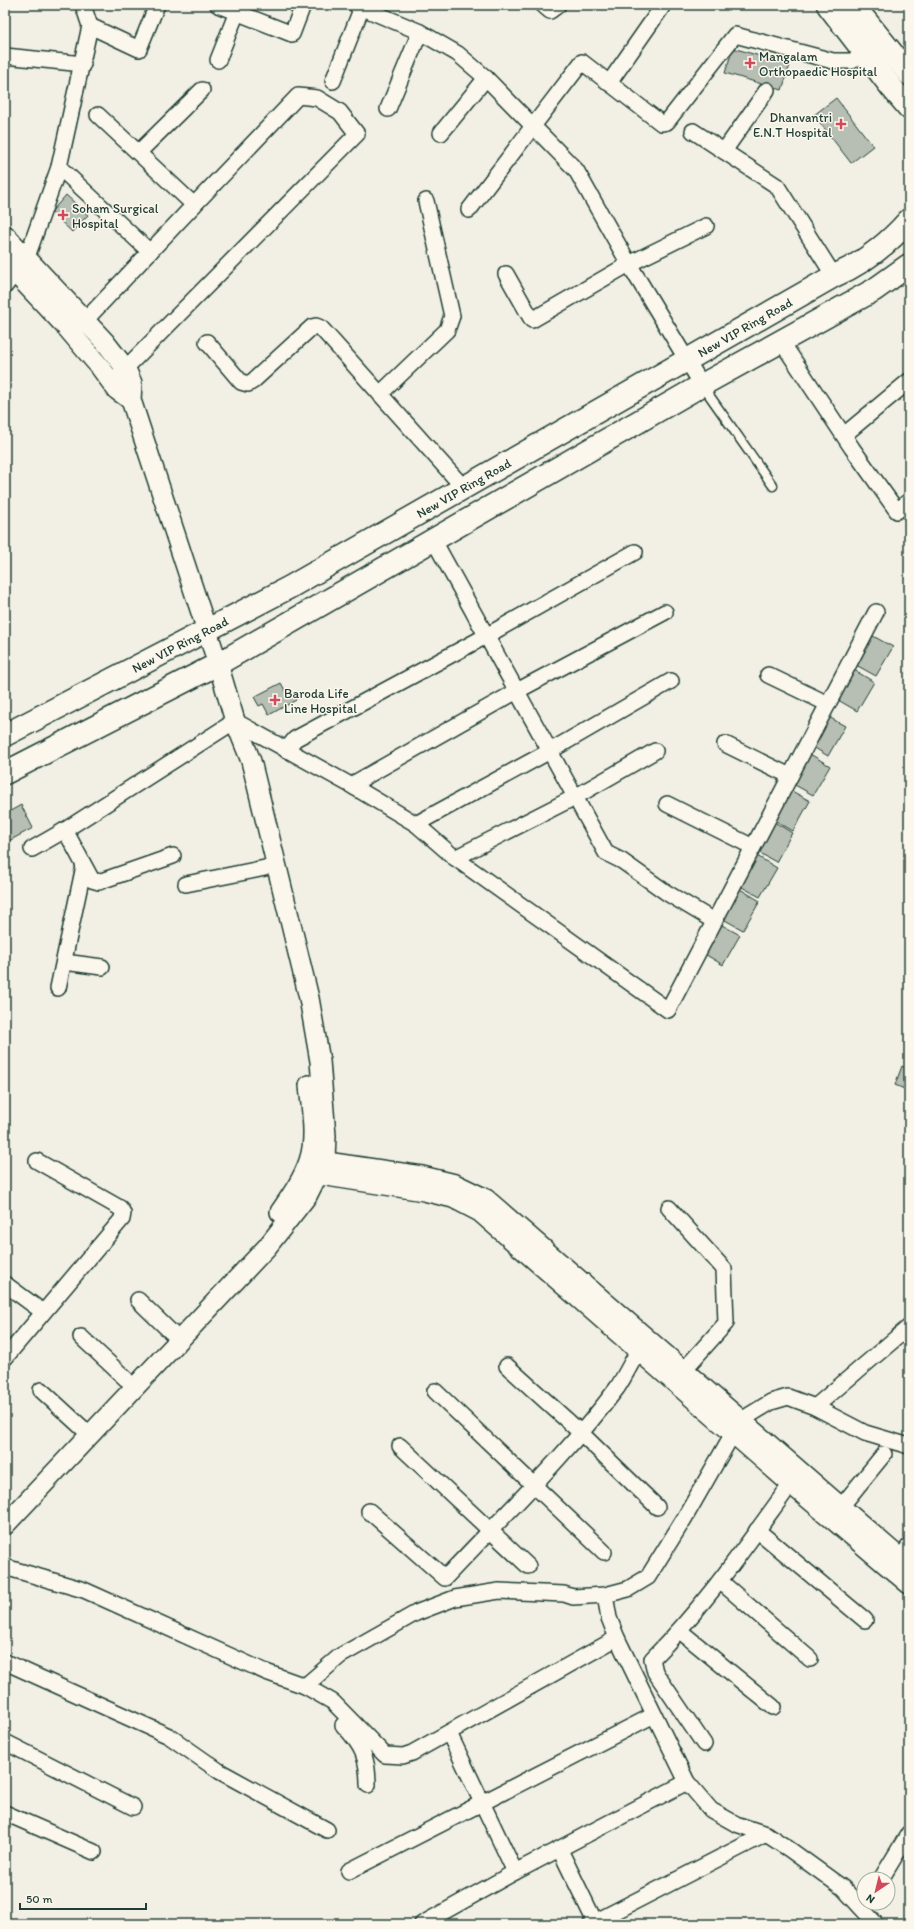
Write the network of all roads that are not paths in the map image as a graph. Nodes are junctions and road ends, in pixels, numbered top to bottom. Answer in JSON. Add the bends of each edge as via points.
{"nodes":[{"id":1,"x":157,"y":5,"type":"edge"},
{"id":2,"x":218,"y":5,"type":"edge"},
{"id":3,"x":303,"y":5,"type":"edge"},
{"id":4,"x":543,"y":5,"type":"edge"},
{"id":5,"x":558,"y":5,"type":"edge"},
{"id":6,"x":828,"y":5,"type":"edge"},
{"id":7,"x":853,"y":5,"type":"edge"},
{"id":8,"x":82,"y":6,"type":"edge"},
{"id":9,"x":359,"y":6,"type":"edge"},
{"id":10,"x":662,"y":7,"type":"dead end"},
{"id":11,"x":237,"y":12,"type":"junction"},
{"id":12,"x":90,"y":26,"type":"junction"},
{"id":13,"x":420,"y":32,"type":"junction"},
{"id":14,"x":866,"y":53,"type":"junction"},
{"id":15,"x":5,"y":56,"type":"edge"},
{"id":16,"x":218,"y":60,"type":"dead end"},
{"id":17,"x":83,"y":64,"type":"junction"},
{"id":18,"x":909,"y":74,"type":"edge"},
{"id":19,"x":486,"y":78,"type":"junction"},
{"id":20,"x":333,"y":81,"type":"dead end"},
{"id":21,"x":609,"y":83,"type":"junction"},
{"id":22,"x":202,"y":90,"type":"dead end"},
{"id":23,"x":767,"y":90,"type":"dead end"},
{"id":24,"x":909,"y":108,"type":"edge"},
{"id":25,"x":388,"y":109,"type":"dead end"},
{"id":26,"x":98,"y":115,"type":"dead end"},
{"id":27,"x":532,"y":126,"type":"junction"},
{"id":28,"x":693,"y":130,"type":"dead end"},
{"id":29,"x":442,"y":133,"type":"dead end"},
{"id":30,"x":724,"y":151,"type":"junction"},
{"id":31,"x":139,"y":152,"type":"junction"},
{"id":32,"x":59,"y":167,"type":"junction"},
{"id":33,"x":426,"y":201,"type":"dead end"},
{"id":34,"x":194,"y":205,"type":"junction"},
{"id":35,"x":469,"y":210,"type":"dead end"},
{"id":36,"x":909,"y":220,"type":"edge"},
{"id":37,"x":706,"y":226,"type":"dead end"},
{"id":38,"x":5,"y":235,"type":"edge"},
{"id":39,"x":150,"y":252,"type":"junction"},
{"id":40,"x":27,"y":257,"type":"junction"},
{"id":41,"x":629,"y":264,"type":"junction"},
{"id":42,"x":909,"y":265,"type":"edge"},
{"id":43,"x":8,"y":273,"type":"edge"},
{"id":44,"x":506,"y":274,"type":"dead end"},
{"id":45,"x":834,"y":276,"type":"junction"},
{"id":46,"x":85,"y":321,"type":"junction"},
{"id":47,"x":72,"y":334,"type":"junction"},
{"id":48,"x":781,"y":341,"type":"junction"},
{"id":49,"x":207,"y":342,"type":"dead end"},
{"id":50,"x":687,"y":360,"type":"junction"},
{"id":51,"x":126,"y":370,"type":"junction"},
{"id":52,"x":909,"y":381,"type":"edge"},
{"id":53,"x":111,"y":383,"type":"junction"},
{"id":54,"x":702,"y":385,"type":"junction"},
{"id":55,"x":380,"y":394,"type":"junction"},
{"id":56,"x":131,"y":400,"type":"junction"},
{"id":57,"x":844,"y":436,"type":"junction"},
{"id":58,"x":773,"y":486,"type":"dead end"},
{"id":59,"x":464,"y":488,"type":"junction"},
{"id":60,"x":909,"y":501,"type":"edge"},
{"id":61,"x":434,"y":540,"type":"junction"},
{"id":62,"x":635,"y":552,"type":"dead end"},
{"id":63,"x":665,"y":612,"type":"dead end"},
{"id":64,"x":876,"y":612,"type":"dead end"},
{"id":65,"x":207,"y":630,"type":"junction"},
{"id":66,"x":486,"y":636,"type":"junction"},
{"id":67,"x":218,"y":664,"type":"junction"},
{"id":68,"x":768,"y":675,"type":"dead end"},
{"id":69,"x":670,"y":681,"type":"dead end"},
{"id":70,"x":517,"y":691,"type":"junction"},
{"id":71,"x":828,"y":704,"type":"junction"},
{"id":72,"x":235,"y":722,"type":"junction"},
{"id":73,"x":5,"y":736,"type":"edge"},
{"id":74,"x":725,"y":744,"type":"dead end"},
{"id":75,"x":286,"y":750,"type":"junction"},
{"id":76,"x":550,"y":751,"type":"junction"},
{"id":77,"x":655,"y":751,"type":"dead end"},
{"id":78,"x":5,"y":773,"type":"edge"},
{"id":79,"x":790,"y":776,"type":"junction"},
{"id":80,"x":354,"y":787,"type":"junction"},
{"id":81,"x":575,"y":797,"type":"junction"},
{"id":82,"x":667,"y":804,"type":"dead end"},
{"id":83,"x":416,"y":824,"type":"junction"},
{"id":84,"x":65,"y":830,"type":"junction"},
{"id":85,"x":753,"y":847,"type":"junction"},
{"id":86,"x":32,"y":849,"type":"dead end"},
{"id":87,"x":174,"y":856,"type":"dead end"},
{"id":88,"x":455,"y":858,"type":"junction"},
{"id":89,"x":84,"y":866,"type":"junction"},
{"id":90,"x":265,"y":868,"type":"junction"},
{"id":91,"x":186,"y":884,"type":"dead end"},
{"id":92,"x":714,"y":920,"type":"junction"},
{"id":93,"x":64,"y":962,"type":"junction"},
{"id":94,"x":102,"y":967,"type":"dead end"},
{"id":95,"x":58,"y":988,"type":"dead end"},
{"id":96,"x":37,"y":1161,"type":"dead end"},
{"id":97,"x":314,"y":1167,"type":"junction"},
{"id":98,"x":669,"y":1208,"type":"dead end"},
{"id":99,"x":5,"y":1284,"type":"edge"},
{"id":100,"x":138,"y":1300,"type":"dead end"},
{"id":101,"x":43,"y":1312,"type":"junction"},
{"id":102,"x":909,"y":1327,"type":"edge"},
{"id":103,"x":171,"y":1332,"type":"junction"},
{"id":104,"x":81,"y":1337,"type":"dead end"},
{"id":105,"x":638,"y":1351,"type":"junction"},
{"id":106,"x":5,"y":1358,"type":"edge"},
{"id":107,"x":507,"y":1366,"type":"dead end"},
{"id":108,"x":682,"y":1371,"type":"junction"},
{"id":109,"x":126,"y":1379,"type":"junction"},
{"id":110,"x":41,"y":1390,"type":"dead end"},
{"id":111,"x":435,"y":1391,"type":"dead end"},
{"id":112,"x":815,"y":1407,"type":"junction"},
{"id":113,"x":736,"y":1427,"type":"junction"},
{"id":114,"x":85,"y":1431,"type":"junction"},
{"id":115,"x":580,"y":1432,"type":"junction"},
{"id":116,"x":400,"y":1446,"type":"dead end"},
{"id":117,"x":909,"y":1446,"type":"edge"},
{"id":118,"x":884,"y":1454,"type":"dead end"},
{"id":119,"x":534,"y":1484,"type":"junction"},
{"id":120,"x":791,"y":1484,"type":"junction"},
{"id":121,"x":657,"y":1507,"type":"dead end"},
{"id":122,"x":840,"y":1508,"type":"junction"},
{"id":123,"x":5,"y":1509,"type":"edge"},
{"id":124,"x":369,"y":1511,"type":"dead end"},
{"id":125,"x":5,"y":1525,"type":"edge"},
{"id":126,"x":490,"y":1530,"type":"junction"},
{"id":127,"x":758,"y":1530,"type":"junction"},
{"id":128,"x":604,"y":1552,"type":"dead end"},
{"id":129,"x":906,"y":1557,"type":"edge"},
{"id":130,"x":528,"y":1566,"type":"dead end"},
{"id":131,"x":5,"y":1568,"type":"edge"},
{"id":132,"x":720,"y":1581,"type":"junction"},
{"id":133,"x":909,"y":1584,"type":"edge"},
{"id":134,"x":605,"y":1595,"type":"junction"},
{"id":135,"x":865,"y":1620,"type":"dead end"},
{"id":136,"x":680,"y":1631,"type":"junction"},
{"id":137,"x":617,"y":1638,"type":"junction"},
{"id":138,"x":810,"y":1659,"type":"dead end"},
{"id":139,"x":5,"y":1662,"type":"edge"},
{"id":140,"x":305,"y":1686,"type":"junction"},
{"id":141,"x":773,"y":1707,"type":"dead end"},
{"id":142,"x":654,"y":1715,"type":"junction"},
{"id":143,"x":449,"y":1733,"type":"junction"},
{"id":144,"x":5,"y":1742,"type":"edge"},
{"id":145,"x":704,"y":1744,"type":"dead end"},
{"id":146,"x":687,"y":1782,"type":"junction"},
{"id":147,"x":368,"y":1785,"type":"dead end"},
{"id":148,"x":482,"y":1803,"type":"junction"},
{"id":149,"x":133,"y":1807,"type":"dead end"},
{"id":150,"x":5,"y":1813,"type":"edge"},
{"id":151,"x":327,"y":1830,"type":"dead end"},
{"id":152,"x":909,"y":1832,"type":"edge"},
{"id":153,"x":766,"y":1834,"type":"junction"},
{"id":154,"x":560,"y":1850,"type":"junction"},
{"id":155,"x":94,"y":1852,"type":"dead end"},
{"id":156,"x":886,"y":1871,"type":"edge"},
{"id":157,"x":348,"y":1872,"type":"dead end"},
{"id":158,"x":515,"y":1872,"type":"junction"},
{"id":159,"x":856,"y":1898,"type":"edge"},
{"id":160,"x":868,"y":1911,"type":"edge"},
{"id":161,"x":594,"y":1923,"type":"edge"},
{"id":162,"x":422,"y":1924,"type":"edge"},
{"id":163,"x":876,"y":1924,"type":"edge"}],
"edges":[{"from":1,"to":12,"type":"street","via":[[139,49]]},
{"from":2,"to":11,"type":"street"},
{"from":3,"to":11,"type":"street","via":[[292,34]]},
{"from":4,"to":5,"type":"street","via":[[550,11]]},
{"from":6,"to":14,"type":"main road"},
{"from":7,"to":18,"type":"main road"},
{"from":8,"to":12,"type":"street"},
{"from":9,"to":13,"type":"street"},
{"from":9,"to":20,"type":"street"},
{"from":10,"to":21,"type":"street"},
{"from":11,"to":16,"type":"street"},
{"from":12,"to":17,"type":"street"},
{"from":13,"to":19,"type":"street","via":[[458,54]]},
{"from":13,"to":25,"type":"street"},
{"from":14,"to":21,"type":"street","via":[[852,61],[834,61],[735,35],[664,123]]},
{"from":14,"to":24,"type":"main road"},
{"from":15,"to":17,"type":"street"},
{"from":17,"to":32,"type":"street"},
{"from":19,"to":27,"type":"street"},
{"from":19,"to":29,"type":"street"},
{"from":21,"to":27,"type":"street","via":[[582,62]]},
{"from":22,"to":31,"type":"street"},
{"from":23,"to":30,"type":"street"},
{"from":26,"to":31,"type":"street"},
{"from":27,"to":35,"type":"street"},
{"from":27,"to":41,"type":"street","via":[[576,170]]},
{"from":28,"to":30,"type":"street"},
{"from":30,"to":45,"type":"street","via":[[777,186]]},
{"from":31,"to":34,"type":"street"},
{"from":32,"to":39,"type":"street"},
{"from":32,"to":40,"type":"street"},
{"from":33,"to":55,"type":"street","via":[[452,316],[451,323],[447,330]]},
{"from":34,"to":39,"type":"street"},
{"from":34,"to":51,"type":"street","via":[[298,96],[317,98],[340,112],[357,134]]},
{"from":36,"to":45,"type":"main road","name":"New VIP Ring Road","via":[[892,240],[853,268]]},
{"from":37,"to":41,"type":"street"},
{"from":38,"to":40,"type":"street"},
{"from":39,"to":46,"type":"street"},
{"from":40,"to":43,"type":"street"},
{"from":40,"to":46,"type":"street"},
{"from":41,"to":44,"type":"street","via":[[532,320]]},
{"from":41,"to":50,"type":"street"},
{"from":42,"to":48,"type":"main road","via":[[874,290]]},
{"from":43,"to":47,"type":"street"},
{"from":45,"to":50,"type":"main road","name":"New VIP Ring Road"},
{"from":46,"to":47,"type":"street"},
{"from":46,"to":51,"type":"street"},
{"from":47,"to":53,"type":"street"},
{"from":48,"to":54,"type":"main road"},
{"from":48,"to":57,"type":"street"},
{"from":49,"to":55,"type":"street","via":[[241,382],[248,384],[316,326],[321,328]]},
{"from":50,"to":54,"type":"street"},
{"from":50,"to":59,"type":"main road","name":"New VIP Ring Road"},
{"from":51,"to":53,"type":"street"},
{"from":51,"to":56,"type":"street","via":[[132,383]]},
{"from":52,"to":57,"type":"street"},
{"from":53,"to":56,"type":"street"},
{"from":54,"to":58,"type":"lane"},
{"from":54,"to":61,"type":"main road"},
{"from":55,"to":59,"type":"street"},
{"from":56,"to":65,"type":"street"},
{"from":57,"to":60,"type":"street","via":[[897,511]]},
{"from":59,"to":65,"type":"main road","name":"New VIP Ring Road","via":[[290,587]]},
{"from":61,"to":66,"type":"street"},
{"from":61,"to":67,"type":"main road"},
{"from":62,"to":66,"type":"street"},
{"from":63,"to":70,"type":"street"},
{"from":64,"to":71,"type":"street"},
{"from":65,"to":67,"type":"street"},
{"from":65,"to":73,"type":"main road","name":"New VIP Ring Road"},
{"from":66,"to":70,"type":"street"},
{"from":66,"to":75,"type":"street","via":[[295,739]]},
{"from":67,"to":72,"type":"street"},
{"from":67,"to":78,"type":"main road"},
{"from":68,"to":71,"type":"street"},
{"from":69,"to":76,"type":"street"},
{"from":70,"to":76,"type":"street"},
{"from":70,"to":80,"type":"street","via":[[358,781]]},
{"from":71,"to":79,"type":"street"},
{"from":72,"to":75,"type":"street"},
{"from":72,"to":84,"type":"street"},
{"from":72,"to":90,"type":"street","via":[[239,763]]},
{"from":72,"to":97,"type":"street","via":[[251,761],[309,998],[320,1061],[326,1136]]},
{"from":74,"to":79,"type":"street"},
{"from":75,"to":80,"type":"street"},
{"from":76,"to":81,"type":"street"},
{"from":76,"to":83,"type":"street"},
{"from":77,"to":81,"type":"street"},
{"from":79,"to":85,"type":"street"},
{"from":80,"to":83,"type":"street"},
{"from":81,"to":88,"type":"street"},
{"from":81,"to":92,"type":"street","via":[[606,853]]},
{"from":82,"to":85,"type":"street"},
{"from":83,"to":88,"type":"street"},
{"from":84,"to":86,"type":"street"},
{"from":84,"to":89,"type":"street"},
{"from":85,"to":92,"type":"street"},
{"from":87,"to":89,"type":"street","via":[[98,882],[92,880]]},
{"from":88,"to":92,"type":"street","via":[[668,1010]]},
{"from":89,"to":93,"type":"street"},
{"from":90,"to":91,"type":"street"},
{"from":90,"to":97,"type":"street","via":[[298,1002],[308,1062]]},
{"from":93,"to":94,"type":"street"},
{"from":93,"to":95,"type":"street"},
{"from":96,"to":101,"type":"street","via":[[120,1208],[123,1213],[122,1218]]},
{"from":97,"to":103,"type":"street","via":[[258,1238]]},
{"from":97,"to":105,"type":"street","via":[[453,1198],[480,1212]]},
{"from":97,"to":108,"type":"street","via":[[422,1176],[455,1184],[486,1200]]},
{"from":97,"to":114,"type":"street","via":[[307,1196],[267,1247]]},
{"from":98,"to":108,"type":"street","via":[[724,1269],[726,1323]]},
{"from":99,"to":101,"type":"street"},
{"from":100,"to":103,"type":"street"},
{"from":101,"to":106,"type":"street"},
{"from":102,"to":112,"type":"street"},
{"from":103,"to":109,"type":"street"},
{"from":104,"to":109,"type":"street"},
{"from":105,"to":113,"type":"street"},
{"from":105,"to":115,"type":"street","via":[[618,1386]]},
{"from":107,"to":115,"type":"street"},
{"from":108,"to":113,"type":"street"},
{"from":109,"to":114,"type":"street"},
{"from":110,"to":114,"type":"street"},
{"from":111,"to":119,"type":"street"},
{"from":112,"to":113,"type":"street","via":[[788,1397],[771,1402]]},
{"from":112,"to":117,"type":"street","via":[[865,1433]]},
{"from":113,"to":120,"type":"street"},
{"from":113,"to":122,"type":"street"},
{"from":113,"to":134,"type":"street","via":[[648,1577],[628,1589]]},
{"from":114,"to":123,"type":"street"},
{"from":114,"to":125,"type":"street"},
{"from":115,"to":119,"type":"street"},
{"from":115,"to":121,"type":"street"},
{"from":116,"to":126,"type":"street"},
{"from":118,"to":122,"type":"street"},
{"from":119,"to":126,"type":"street"},
{"from":119,"to":128,"type":"street"},
{"from":120,"to":127,"type":"street"},
{"from":120,"to":133,"type":"street"},
{"from":122,"to":129,"type":"street"},
{"from":124,"to":126,"type":"street","via":[[445,1578]]},
{"from":126,"to":130,"type":"street"},
{"from":127,"to":132,"type":"street"},
{"from":127,"to":135,"type":"street"},
{"from":131,"to":140,"type":"street","via":[[84,1590],[266,1672]]},
{"from":132,"to":136,"type":"street"},
{"from":132,"to":138,"type":"street"},
{"from":134,"to":137,"type":"street","via":[[609,1618]]},
{"from":134,"to":140,"type":"street","via":[[573,1596],[499,1591],[455,1598],[416,1613],[340,1656]]},
{"from":136,"to":141,"type":"street"},
{"from":136,"to":145,"type":"street","via":[[652,1659],[655,1672]]},
{"from":137,"to":142,"type":"street"},
{"from":137,"to":143,"type":"street"},
{"from":139,"to":151,"type":"street","via":[[169,1736],[219,1771]]},
{"from":140,"to":143,"type":"street","via":[[334,1702],[385,1755],[403,1756],[412,1753]]},
{"from":140,"to":147,"type":"street","via":[[365,1754]]},
{"from":142,"to":146,"type":"street"},
{"from":142,"to":148,"type":"street"},
{"from":143,"to":148,"type":"street"},
{"from":144,"to":149,"type":"street"},
{"from":146,"to":153,"type":"street","via":[[711,1810],[736,1824]]},
{"from":146,"to":154,"type":"street"},
{"from":148,"to":157,"type":"street"},
{"from":148,"to":158,"type":"street"},
{"from":150,"to":155,"type":"street"},
{"from":152,"to":156,"type":"street"},
{"from":153,"to":159,"type":"street"},
{"from":153,"to":161,"type":"street"},
{"from":154,"to":158,"type":"street"},
{"from":154,"to":161,"type":"street"},
{"from":158,"to":162,"type":"street"},
{"from":160,"to":163,"type":"street"}]}
